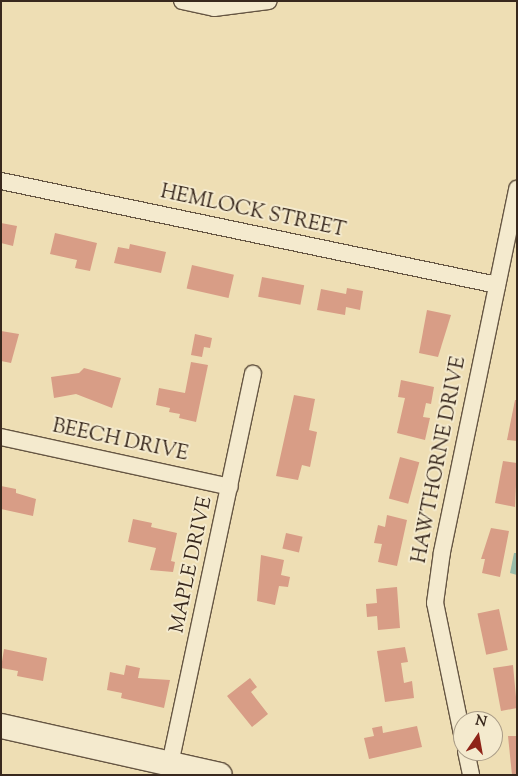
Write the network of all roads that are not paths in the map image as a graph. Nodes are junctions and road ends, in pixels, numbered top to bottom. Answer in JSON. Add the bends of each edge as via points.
{"nodes":[{"id":1,"x":182,"y":1,"type":"edge"},
{"id":2,"x":269,"y":1,"type":"edge"},
{"id":3,"x":1,"y":181,"type":"edge"},
{"id":4,"x":517,"y":189,"type":"edge"},
{"id":5,"x":497,"y":285,"type":"junction"},
{"id":6,"x":253,"y":374,"type":"dead end"},
{"id":7,"x":1,"y":437,"type":"edge"},
{"id":8,"x":230,"y":486,"type":"junction"},
{"id":9,"x":457,"y":711,"type":"edge"},
{"id":10,"x":1,"y":726,"type":"edge"},
{"id":11,"x":468,"y":761,"type":"edge"},
{"id":12,"x":170,"y":764,"type":"junction"},
{"id":13,"x":220,"y":775,"type":"edge"},
{"id":14,"x":471,"y":775,"type":"edge"}],
"edges":[{"from":1,"to":2,"type":"street","via":[[214,8]]},
{"from":3,"to":5,"type":"street","name":"HEMLOCK STREET"},
{"from":4,"to":5,"type":"street","name":"HAWTHORNE DRIVE"},
{"from":5,"to":9,"type":"street","name":"HAWTHORNE DRIVE","via":[[434,603]]},
{"from":6,"to":8,"type":"street","name":"MAPLE DRIVE"},
{"from":7,"to":8,"type":"street","name":"BEECH DRIVE"},
{"from":8,"to":12,"type":"street","name":"MAPLE DRIVE"},
{"from":10,"to":12,"type":"street"},
{"from":11,"to":14,"type":"street"},
{"from":12,"to":13,"type":"street"}]}
